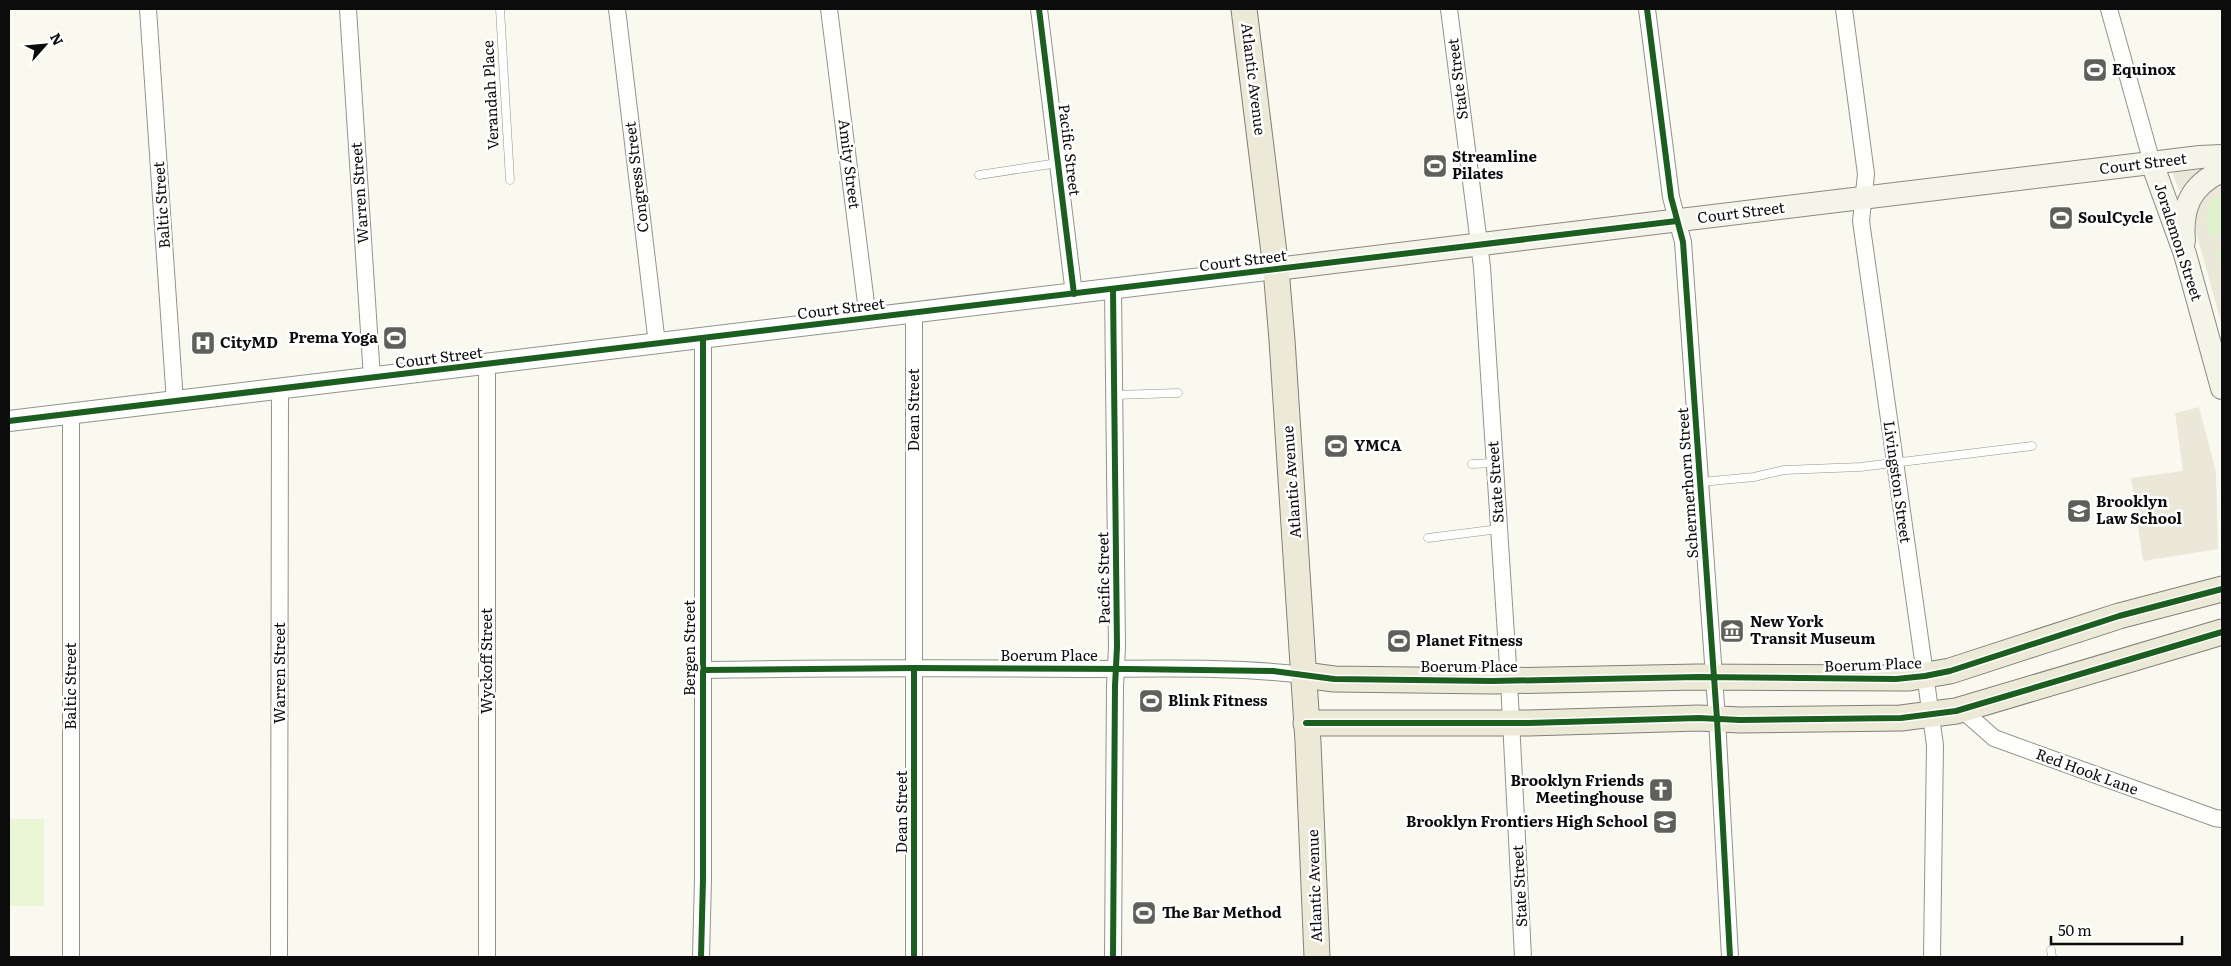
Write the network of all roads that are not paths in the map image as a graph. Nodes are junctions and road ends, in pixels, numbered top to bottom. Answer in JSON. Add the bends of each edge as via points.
{"nodes":[{"id":1,"x":148,"y":9,"type":"edge"},
{"id":2,"x":348,"y":9,"type":"edge"},
{"id":3,"x":500,"y":9,"type":"edge"},
{"id":4,"x":617,"y":9,"type":"edge"},
{"id":5,"x":829,"y":9,"type":"edge"},
{"id":6,"x":1039,"y":9,"type":"edge"},
{"id":7,"x":1244,"y":9,"type":"edge"},
{"id":8,"x":1449,"y":9,"type":"edge"},
{"id":9,"x":1647,"y":9,"type":"edge"},
{"id":10,"x":1844,"y":9,"type":"edge"},
{"id":11,"x":2109,"y":9,"type":"edge"},
{"id":12,"x":2222,"y":156,"type":"edge"},
{"id":13,"x":1058,"y":163,"type":"junction"},
{"id":14,"x":2152,"y":163,"type":"junction"},
{"id":15,"x":2222,"y":170,"type":"edge"},
{"id":16,"x":979,"y":175,"type":"dead end"},
{"id":17,"x":510,"y":180,"type":"dead end"},
{"id":18,"x":1864,"y":198,"type":"junction"},
{"id":19,"x":1677,"y":220,"type":"junction"},
{"id":20,"x":1478,"y":244,"type":"junction"},
{"id":21,"x":2185,"y":254,"type":"junction"},
{"id":22,"x":1276,"y":269,"type":"junction"},
{"id":23,"x":1114,"y":289,"type":"junction"},
{"id":24,"x":1074,"y":294,"type":"junction"},
{"id":25,"x":914,"y":313,"type":"junction"},
{"id":26,"x":868,"y":319,"type":"junction"},
{"id":27,"x":703,"y":339,"type":"junction"},
{"id":28,"x":657,"y":344,"type":"junction"},
{"id":29,"x":487,"y":365,"type":"junction"},
{"id":30,"x":372,"y":378,"type":"junction"},
{"id":31,"x":2222,"y":388,"type":"edge"},
{"id":32,"x":280,"y":389,"type":"junction"},
{"id":33,"x":1178,"y":393,"type":"dead end"},
{"id":34,"x":1114,"y":395,"type":"junction"},
{"id":35,"x":175,"y":402,"type":"junction"},
{"id":36,"x":71,"y":414,"type":"junction"},
{"id":37,"x":9,"y":422,"type":"edge"},
{"id":38,"x":2032,"y":446,"type":"dead end"},
{"id":39,"x":1494,"y":463,"type":"junction"},
{"id":40,"x":1894,"y":463,"type":"junction"},
{"id":41,"x":1472,"y":464,"type":"dead end"},
{"id":42,"x":1701,"y":482,"type":"junction"},
{"id":43,"x":1498,"y":529,"type":"junction"},
{"id":44,"x":1428,"y":538,"type":"dead end"},
{"id":45,"x":2222,"y":589,"type":"edge"},
{"id":46,"x":2222,"y":632,"type":"edge"},
{"id":47,"x":914,"y":668,"type":"junction"},
{"id":48,"x":1116,"y":669,"type":"junction"},
{"id":49,"x":703,"y":670,"type":"junction"},
{"id":50,"x":1304,"y":675,"type":"junction"},
{"id":51,"x":1925,"y":676,"type":"junction"},
{"id":52,"x":1714,"y":677,"type":"junction"},
{"id":53,"x":1508,"y":681,"type":"junction"},
{"id":54,"x":1962,"y":709,"type":"junction"},
{"id":55,"x":1931,"y":715,"type":"junction"},
{"id":56,"x":1717,"y":719,"type":"junction"},
{"id":57,"x":1511,"y":722,"type":"junction"},
{"id":58,"x":1306,"y":723,"type":"junction"},
{"id":59,"x":2222,"y":819,"type":"edge"},
{"id":60,"x":71,"y":957,"type":"edge"},
{"id":61,"x":280,"y":957,"type":"edge"},
{"id":62,"x":487,"y":957,"type":"edge"},
{"id":63,"x":701,"y":957,"type":"edge"},
{"id":64,"x":914,"y":957,"type":"edge"},
{"id":65,"x":1113,"y":957,"type":"edge"},
{"id":66,"x":1317,"y":957,"type":"edge"},
{"id":67,"x":1524,"y":957,"type":"edge"},
{"id":68,"x":1730,"y":957,"type":"edge"},
{"id":69,"x":1932,"y":957,"type":"edge"}],
"edges":[{"from":1,"to":35,"type":"street","name":"Baltic Street"},
{"from":2,"to":30,"type":"street","name":"Warren Street"},
{"from":3,"to":17,"type":"lane","name":"Verandah Place"},
{"from":4,"to":28,"type":"street","name":"Congress Street"},
{"from":5,"to":26,"type":"street","name":"Amity Street"},
{"from":6,"to":13,"type":"street","name":"Pacific Street"},
{"from":7,"to":22,"type":"main road","name":"Atlantic Avenue"},
{"from":8,"to":20,"type":"street","name":"State Street"},
{"from":9,"to":19,"type":"street","name":"Schermerhorn Street","via":[[1671,197]]},
{"from":10,"to":18,"type":"street","name":"Livingston Street","via":[[1866,174]]},
{"from":11,"to":14,"type":"street","name":"Joralemon Street"},
{"from":12,"to":14,"type":"main road","name":"Court Street"},
{"from":13,"to":16,"type":"lane"},
{"from":13,"to":24,"type":"street","name":"Pacific Street"},
{"from":14,"to":18,"type":"main road","name":"Court Street"},
{"from":14,"to":21,"type":"main road","name":"Joralemon Street"},
{"from":15,"to":21,"type":"main road","via":[[2199,185],[2189,199],[2183,229]]},
{"from":18,"to":19,"type":"main road","name":"Court Street"},
{"from":18,"to":40,"type":"street","name":"Livingston Street","via":[[1861,221]]},
{"from":19,"to":20,"type":"main road","name":"Court Street"},
{"from":19,"to":42,"type":"street","name":"Schermerhorn Street","via":[[1683,242]]},
{"from":20,"to":22,"type":"main road","name":"Court Street"},
{"from":20,"to":39,"type":"street","name":"State Street"},
{"from":21,"to":31,"type":"main road","name":"Joralemon Street"},
{"from":22,"to":23,"type":"street","name":"Court Street"},
{"from":22,"to":50,"type":"main road","name":"Atlantic Avenue"},
{"from":23,"to":24,"type":"street","name":"Court Street"},
{"from":23,"to":34,"type":"street","name":"Pacific Street"},
{"from":24,"to":25,"type":"street","name":"Court Street"},
{"from":25,"to":26,"type":"street","name":"Court Street"},
{"from":25,"to":47,"type":"street","name":"Dean Street"},
{"from":26,"to":27,"type":"street","name":"Court Street"},
{"from":27,"to":28,"type":"street","name":"Court Street"},
{"from":27,"to":49,"type":"street","name":"Bergen Street"},
{"from":28,"to":29,"type":"street","name":"Court Street"},
{"from":29,"to":30,"type":"street","name":"Court Street"},
{"from":29,"to":62,"type":"street","name":"Wyckoff Street"},
{"from":30,"to":32,"type":"street","name":"Court Street"},
{"from":32,"to":35,"type":"street","name":"Court Street"},
{"from":32,"to":61,"type":"street","name":"Warren Street"},
{"from":33,"to":34,"type":"lane"},
{"from":34,"to":48,"type":"street","name":"Pacific Street"},
{"from":35,"to":36,"type":"street","name":"Court Street"},
{"from":36,"to":37,"type":"street","name":"Court Street"},
{"from":36,"to":60,"type":"street","name":"Baltic Street"},
{"from":38,"to":40,"type":"lane"},
{"from":39,"to":41,"type":"lane"},
{"from":39,"to":43,"type":"street","name":"State Street"},
{"from":40,"to":42,"type":"lane","via":[[1784,470],[1754,477]]},
{"from":40,"to":51,"type":"street","name":"Livingston Street"},
{"from":42,"to":52,"type":"street","name":"Schermerhorn Street"},
{"from":43,"to":44,"type":"lane"},
{"from":43,"to":53,"type":"street","name":"State Street"},
{"from":45,"to":51,"type":"main road","name":"Boerum Place","via":[[2119,616],[1950,671]]},
{"from":46,"to":54,"type":"main road"},
{"from":47,"to":48,"type":"street","name":"Boerum Place"},
{"from":47,"to":49,"type":"street","name":"Boerum Place"},
{"from":47,"to":64,"type":"street","name":"Dean Street"},
{"from":48,"to":50,"type":"street","name":"Boerum Place","via":[[1273,671]]},
{"from":48,"to":65,"type":"street","name":"Pacific Street"},
{"from":49,"to":63,"type":"street","name":"Bergen Street"},
{"from":50,"to":53,"type":"main road","name":"Boerum Place","via":[[1334,679]]},
{"from":50,"to":58,"type":"main road","name":"Atlantic Avenue"},
{"from":51,"to":52,"type":"main road","name":"Boerum Place","via":[[1896,679]]},
{"from":51,"to":55,"type":"street","name":"Livingston Street"},
{"from":52,"to":53,"type":"main road","name":"Boerum Place"},
{"from":52,"to":56,"type":"street","name":"Schermerhorn Street"},
{"from":53,"to":57,"type":"street","name":"State Street"},
{"from":54,"to":55,"type":"main road"},
{"from":54,"to":59,"type":"street","name":"Red Hook Lane","via":[[1994,738]]},
{"from":55,"to":56,"type":"main road"},
{"from":55,"to":69,"type":"street","name":"Livingston Street","via":[[1935,745]]},
{"from":56,"to":57,"type":"main road"},
{"from":56,"to":68,"type":"street","name":"Schermerhorn Street"},
{"from":57,"to":58,"type":"main road"},
{"from":57,"to":67,"type":"street","name":"State Street"},
{"from":58,"to":66,"type":"main road","name":"Atlantic Avenue"}]}
